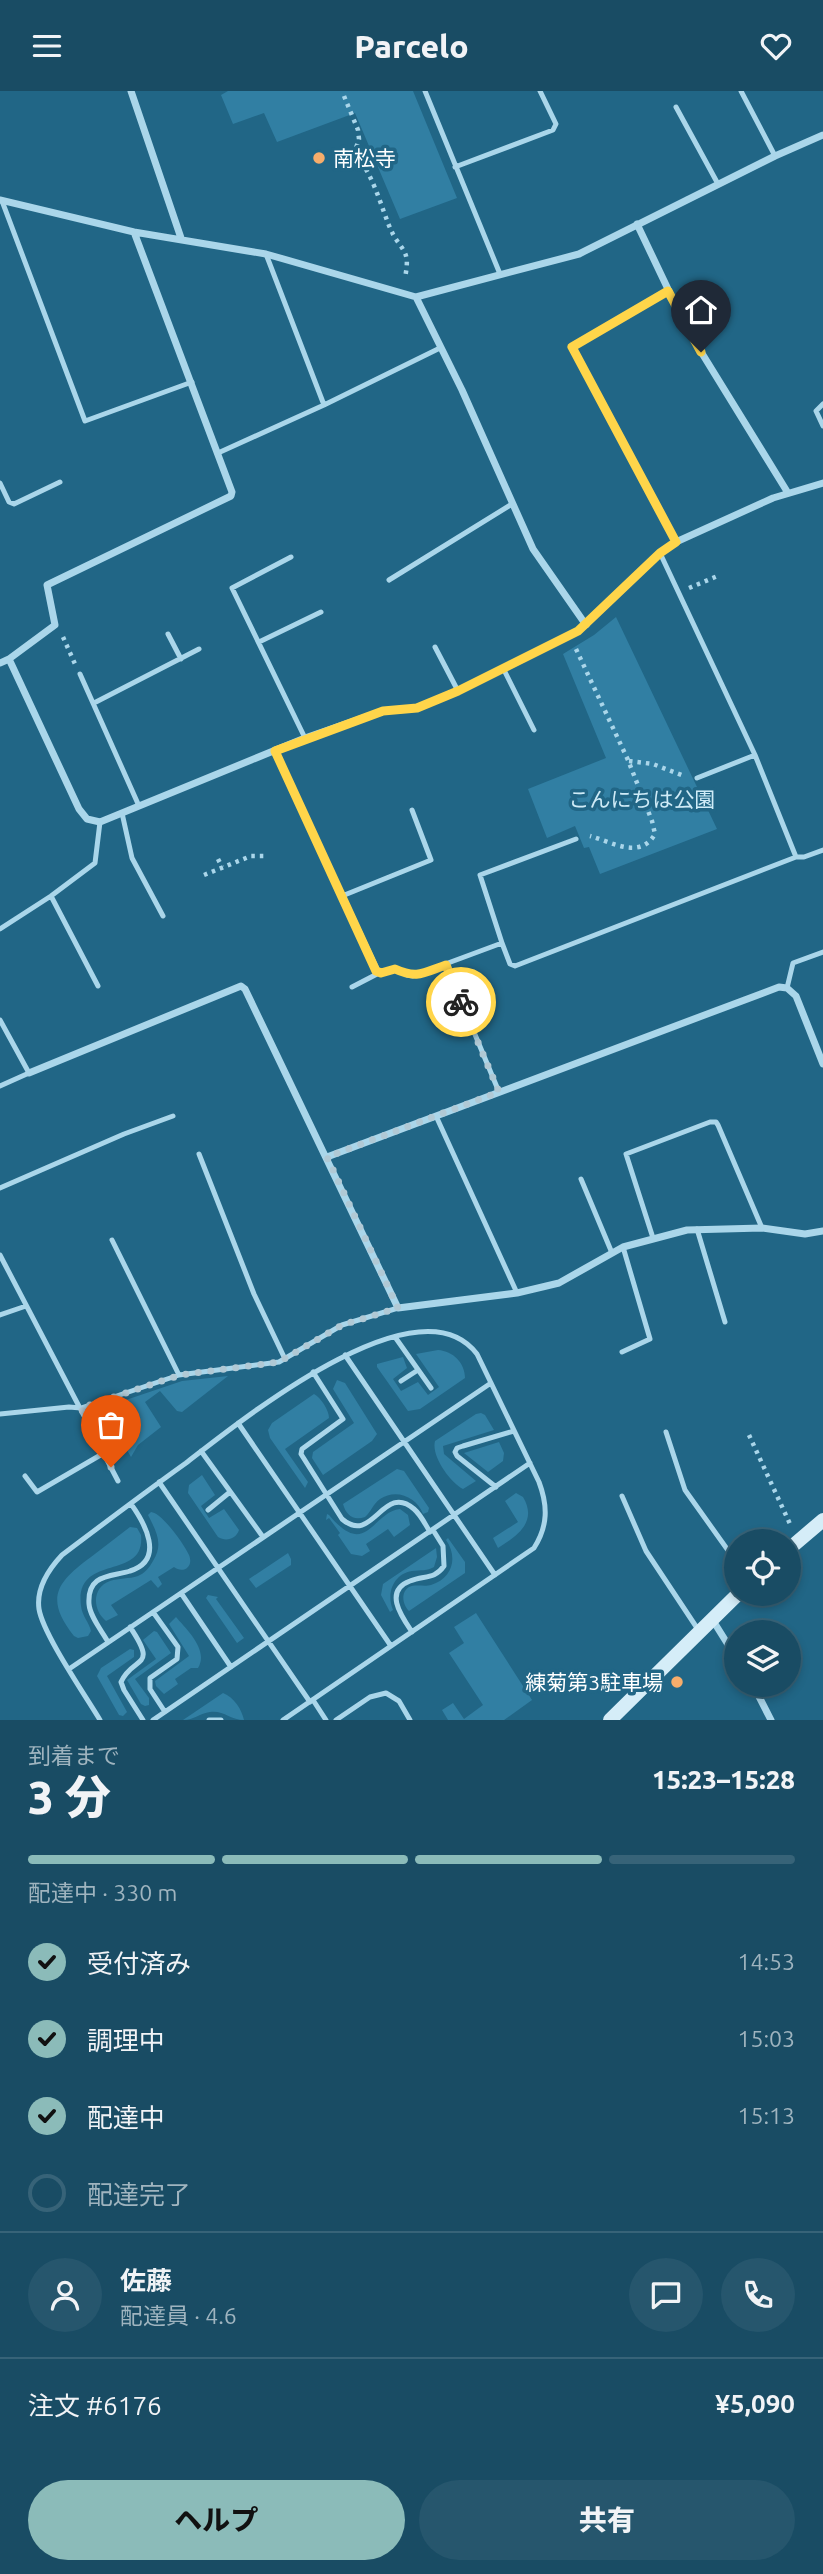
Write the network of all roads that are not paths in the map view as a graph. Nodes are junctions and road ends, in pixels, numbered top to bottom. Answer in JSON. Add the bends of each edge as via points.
{"nodes":[{"id":1,"x":131,"y":91,"type":"edge"},
{"id":2,"x":425,"y":91,"type":"edge"},
{"id":3,"x":540,"y":91,"type":"edge"},
{"id":4,"x":741,"y":91,"type":"edge"},
{"id":5,"x":676,"y":107,"type":"dead end"},
{"id":6,"x":823,"y":135,"type":"edge"},
{"id":7,"x":775,"y":156,"type":"junction"},
{"id":8,"x":456,"y":167,"type":"junction"},
{"id":9,"x":718,"y":184,"type":"junction"},
{"id":10,"x":1,"y":200,"type":"edge"},
{"id":11,"x":637,"y":224,"type":"junction"},
{"id":12,"x":134,"y":232,"type":"junction"},
{"id":13,"x":181,"y":238,"type":"junction"},
{"id":14,"x":266,"y":254,"type":"junction"},
{"id":15,"x":500,"y":274,"type":"junction"},
{"id":16,"x":668,"y":291,"type":"junction"},
{"id":17,"x":416,"y":297,"type":"junction"},
{"id":18,"x":440,"y":348,"type":"junction"},
{"id":19,"x":192,"y":382,"type":"junction"},
{"id":20,"x":823,"y":404,"type":"edge"},
{"id":21,"x":324,"y":405,"type":"junction"},
{"id":22,"x":823,"y":426,"type":"edge"},
{"id":23,"x":218,"y":453,"type":"junction"},
{"id":24,"x":60,"y":482,"type":"dead end"},
{"id":25,"x":823,"y":483,"type":"edge"},
{"id":26,"x":0,"y":484,"type":"edge"},
{"id":27,"x":788,"y":493,"type":"junction"},
{"id":28,"x":512,"y":504,"type":"junction"},
{"id":29,"x":676,"y":542,"type":"junction"},
{"id":30,"x":660,"y":553,"type":"junction"},
{"id":31,"x":291,"y":557,"type":"dead end"},
{"id":32,"x":389,"y":580,"type":"dead end"},
{"id":33,"x":321,"y":612,"type":"dead end"},
{"id":34,"x":586,"y":625,"type":"junction"},
{"id":35,"x":168,"y":633,"type":"dead end"},
{"id":36,"x":259,"y":642,"type":"junction"},
{"id":37,"x":435,"y":647,"type":"dead end"},
{"id":38,"x":199,"y":649,"type":"dead end"},
{"id":39,"x":9,"y":659,"type":"junction"},
{"id":40,"x":181,"y":659,"type":"junction"},
{"id":41,"x":0,"y":663,"type":"edge"},
{"id":42,"x":503,"y":668,"type":"junction"},
{"id":43,"x":80,"y":674,"type":"road end"},
{"id":44,"x":458,"y":691,"type":"junction"},
{"id":45,"x":94,"y":703,"type":"junction"},
{"id":46,"x":534,"y":730,"type":"dead end"},
{"id":47,"x":305,"y":738,"type":"junction"},
{"id":48,"x":275,"y":751,"type":"junction"},
{"id":49,"x":755,"y":755,"type":"junction"},
{"id":50,"x":697,"y":778,"type":"road end"},
{"id":51,"x":139,"y":806,"type":"junction"},
{"id":52,"x":412,"y":810,"type":"dead end"},
{"id":53,"x":122,"y":813,"type":"junction"},
{"id":54,"x":100,"y":822,"type":"junction"},
{"id":55,"x":576,"y":839,"type":"road end"},
{"id":56,"x":823,"y":850,"type":"edge"},
{"id":57,"x":796,"y":857,"type":"junction"},
{"id":58,"x":51,"y":896,"type":"junction"},
{"id":59,"x":342,"y":896,"type":"junction"},
{"id":60,"x":163,"y":916,"type":"dead end"},
{"id":61,"x":0,"y":929,"type":"edge"},
{"id":62,"x":502,"y":943,"type":"junction"},
{"id":63,"x":823,"y":952,"type":"edge"},
{"id":64,"x":446,"y":965,"type":"junction"},
{"id":65,"x":379,"y":973,"type":"junction"},
{"id":66,"x":98,"y":986,"type":"dead end"},
{"id":67,"x":352,"y":987,"type":"dead end"},
{"id":68,"x":787,"y":988,"type":"junction"},
{"id":69,"x":0,"y":1020,"type":"edge"},
{"id":70,"x":823,"y":1064,"type":"edge"},
{"id":71,"x":29,"y":1073,"type":"junction"},
{"id":72,"x":0,"y":1086,"type":"edge"},
{"id":73,"x":499,"y":1092,"type":"junction"},
{"id":74,"x":436,"y":1116,"type":"junction"},
{"id":75,"x":173,"y":1117,"type":"dead end"},
{"id":76,"x":199,"y":1154,"type":"dead end"},
{"id":77,"x":327,"y":1157,"type":"junction"},
{"id":78,"x":581,"y":1179,"type":"dead end"},
{"id":79,"x":0,"y":1188,"type":"edge"},
{"id":80,"x":762,"y":1228,"type":"junction"},
{"id":81,"x":697,"y":1229,"type":"junction"},
{"id":82,"x":823,"y":1231,"type":"edge"},
{"id":83,"x":653,"y":1238,"type":"junction"},
{"id":84,"x":112,"y":1240,"type":"dead end"},
{"id":85,"x":623,"y":1247,"type":"junction"},
{"id":86,"x":612,"y":1253,"type":"junction"},
{"id":87,"x":0,"y":1255,"type":"edge"},
{"id":88,"x":517,"y":1293,"type":"junction"},
{"id":89,"x":26,"y":1306,"type":"junction"},
{"id":90,"x":398,"y":1308,"type":"junction"},
{"id":91,"x":0,"y":1315,"type":"edge"},
{"id":92,"x":725,"y":1322,"type":"dead end"},
{"id":93,"x":395,"y":1337,"type":"junction"},
{"id":94,"x":622,"y":1352,"type":"dead end"},
{"id":95,"x":345,"y":1355,"type":"junction"},
{"id":96,"x":285,"y":1359,"type":"junction"},
{"id":97,"x":418,"y":1370,"type":"junction"},
{"id":98,"x":313,"y":1373,"type":"junction"},
{"id":99,"x":180,"y":1375,"type":"junction"},
{"id":100,"x":401,"y":1381,"type":"dead end"},
{"id":101,"x":491,"y":1383,"type":"junction"},
{"id":102,"x":431,"y":1388,"type":"dead end"},
{"id":103,"x":81,"y":1408,"type":"junction"},
{"id":104,"x":0,"y":1414,"type":"edge"},
{"id":105,"x":238,"y":1423,"type":"junction"},
{"id":106,"x":514,"y":1431,"type":"junction"},
{"id":107,"x":666,"y":1432,"type":"dead end"},
{"id":108,"x":404,"y":1441,"type":"junction"},
{"id":109,"x":201,"y":1451,"type":"junction"},
{"id":110,"x":104,"y":1453,"type":"junction"},
{"id":111,"x":530,"y":1463,"type":"junction"},
{"id":112,"x":25,"y":1476,"type":"dead end"},
{"id":113,"x":118,"y":1481,"type":"dead end"},
{"id":114,"x":159,"y":1482,"type":"junction"},
{"id":115,"x":496,"y":1486,"type":"junction"},
{"id":116,"x":230,"y":1492,"type":"junction"},
{"id":117,"x":326,"y":1495,"type":"junction"},
{"id":118,"x":622,"y":1496,"type":"dead end"},
{"id":119,"x":131,"y":1504,"type":"junction"},
{"id":120,"x":208,"y":1510,"type":"dead end"},
{"id":121,"x":300,"y":1512,"type":"junction"},
{"id":122,"x":455,"y":1515,"type":"junction"},
{"id":123,"x":823,"y":1520,"type":"edge"},
{"id":124,"x":431,"y":1531,"type":"junction"},
{"id":125,"x":263,"y":1537,"type":"junction"},
{"id":126,"x":801,"y":1539,"type":"edge"},
{"id":127,"x":724,"y":1545,"type":"edge"},
{"id":128,"x":218,"y":1568,"type":"junction"},
{"id":129,"x":495,"y":1575,"type":"junction"},
{"id":130,"x":350,"y":1586,"type":"junction"},
{"id":131,"x":181,"y":1593,"type":"junction"},
{"id":132,"x":725,"y":1606,"type":"edge"},
{"id":133,"x":153,"y":1612,"type":"junction"},
{"id":134,"x":712,"y":1618,"type":"junction"},
{"id":135,"x":130,"y":1627,"type":"junction"},
{"id":136,"x":699,"y":1631,"type":"junction"},
{"id":137,"x":412,"y":1632,"type":"junction"},
{"id":138,"x":724,"y":1638,"type":"edge"},
{"id":139,"x":268,"y":1641,"type":"junction"},
{"id":140,"x":108,"y":1642,"type":"junction"},
{"id":141,"x":391,"y":1646,"type":"junction"},
{"id":142,"x":231,"y":1667,"type":"junction"},
{"id":143,"x":69,"y":1668,"type":"junction"},
{"id":144,"x":759,"y":1697,"type":"edge"},
{"id":145,"x":311,"y":1701,"type":"junction"},
{"id":146,"x":165,"y":1712,"type":"junction"},
{"id":147,"x":346,"y":1717,"type":"edge"},
{"id":148,"x":100,"y":1720,"type":"edge"},
{"id":149,"x":143,"y":1720,"type":"edge"},
{"id":150,"x":153,"y":1720,"type":"edge"},
{"id":151,"x":209,"y":1720,"type":"edge"},
{"id":152,"x":221,"y":1720,"type":"edge"},
{"id":153,"x":284,"y":1720,"type":"edge"},
{"id":154,"x":326,"y":1720,"type":"edge"},
{"id":155,"x":336,"y":1720,"type":"edge"},
{"id":156,"x":410,"y":1720,"type":"edge"},
{"id":157,"x":610,"y":1720,"type":"edge"},
{"id":158,"x":771,"y":1720,"type":"edge"}],
"edges":[{"from":1,"to":13,"type":"street"},
{"from":2,"to":8,"type":"lane"},
{"from":3,"to":8,"type":"lane","via":[[556,124],[553,130]]},
{"from":4,"to":7,"type":"lane"},
{"from":5,"to":9,"type":"lane"},
{"from":6,"to":7,"type":"street"},
{"from":7,"to":9,"type":"street"},
{"from":8,"to":15,"type":"lane"},
{"from":9,"to":11,"type":"street"},
{"from":10,"to":12,"type":"street"},
{"from":10,"to":19,"type":"lane","via":[[85,421]]},
{"from":11,"to":15,"type":"street","via":[[579,254]]},
{"from":11,"to":16,"type":"street"},
{"from":12,"to":13,"type":"street"},
{"from":12,"to":19,"type":"street"},
{"from":13,"to":14,"type":"street"},
{"from":14,"to":17,"type":"street"},
{"from":14,"to":21,"type":"lane"},
{"from":15,"to":17,"type":"street"},
{"from":16,"to":27,"type":"street"},
{"from":16,"to":29,"type":"lane","via":[[572,347]]},
{"from":17,"to":18,"type":"street"},
{"from":18,"to":21,"type":"lane"},
{"from":18,"to":28,"type":"street"},
{"from":19,"to":23,"type":"street"},
{"from":20,"to":22,"type":"lane","via":[[816,411]]},
{"from":21,"to":23,"type":"lane"},
{"from":23,"to":39,"type":"street","via":[[231,496],[47,585],[55,625]]},
{"from":24,"to":26,"type":"lane","via":[[14,504]]},
{"from":25,"to":27,"type":"street"},
{"from":27,"to":29,"type":"street"},
{"from":28,"to":32,"type":"lane"},
{"from":28,"to":34,"type":"street","via":[[533,549]]},
{"from":29,"to":30,"type":"street"},
{"from":30,"to":34,"type":"street"},
{"from":30,"to":49,"type":"lane"},
{"from":31,"to":36,"type":"lane","via":[[232,588]]},
{"from":33,"to":36,"type":"lane"},
{"from":34,"to":42,"type":"street"},
{"from":35,"to":40,"type":"lane"},
{"from":36,"to":47,"type":"lane"},
{"from":37,"to":44,"type":"lane"},
{"from":38,"to":40,"type":"lane"},
{"from":39,"to":41,"type":"street"},
{"from":39,"to":54,"type":"street","via":[[79,809],[87,819]]},
{"from":40,"to":45,"type":"lane"},
{"from":42,"to":44,"type":"street"},
{"from":42,"to":46,"type":"lane"},
{"from":43,"to":45,"type":"lane"},
{"from":44,"to":47,"type":"street","via":[[417,708],[383,711]]},
{"from":45,"to":51,"type":"lane"},
{"from":47,"to":48,"type":"street"},
{"from":48,"to":51,"type":"street"},
{"from":48,"to":59,"type":"lane"},
{"from":49,"to":50,"type":"lane"},
{"from":49,"to":57,"type":"lane"},
{"from":51,"to":53,"type":"street"},
{"from":52,"to":59,"type":"lane","via":[[431,860]]},
{"from":53,"to":54,"type":"street"},
{"from":53,"to":60,"type":"lane","via":[[132,858]]},
{"from":54,"to":58,"type":"lane","via":[[94,863]]},
{"from":55,"to":62,"type":"lane","via":[[480,875]]},
{"from":56,"to":57,"type":"lane"},
{"from":57,"to":62,"type":"lane","via":[[515,966]]},
{"from":58,"to":61,"type":"lane"},
{"from":58,"to":66,"type":"lane"},
{"from":59,"to":65,"type":"lane"},
{"from":62,"to":64,"type":"lane"},
{"from":63,"to":68,"type":"lane","via":[[793,963]]},
{"from":64,"to":65,"type":"lane","via":[[413,976],[395,969]]},
{"from":64,"to":73,"type":"lane"},
{"from":65,"to":67,"type":"lane"},
{"from":68,"to":70,"type":"street","via":[[796,996]]},
{"from":68,"to":73,"type":"street","via":[[772,988]]},
{"from":69,"to":71,"type":"lane"},
{"from":71,"to":72,"type":"lane"},
{"from":71,"to":77,"type":"street","via":[[241,986]]},
{"from":73,"to":74,"type":"street"},
{"from":74,"to":77,"type":"street"},
{"from":74,"to":88,"type":"lane"},
{"from":75,"to":79,"type":"lane"},
{"from":76,"to":96,"type":"lane"},
{"from":77,"to":90,"type":"street"},
{"from":78,"to":86,"type":"lane"},
{"from":80,"to":81,"type":"street"},
{"from":80,"to":82,"type":"street","via":[[806,1234]]},
{"from":80,"to":83,"type":"lane","via":[[719,1125],[710,1122],[626,1154]]},
{"from":81,"to":83,"type":"street"},
{"from":81,"to":92,"type":"lane"},
{"from":83,"to":85,"type":"street"},
{"from":84,"to":99,"type":"lane"},
{"from":85,"to":86,"type":"street"},
{"from":85,"to":94,"type":"lane","via":[[650,1339]]},
{"from":86,"to":88,"type":"street","via":[[559,1283]]},
{"from":87,"to":89,"type":"lane"},
{"from":88,"to":90,"type":"street"},
{"from":89,"to":91,"type":"lane"},
{"from":89,"to":103,"type":"lane"},
{"from":90,"to":96,"type":"lane","via":[[342,1325]]},
{"from":93,"to":95,"type":"lane"},
{"from":93,"to":97,"type":"lane"},
{"from":93,"to":101,"type":"lane","via":[[439,1331],[461,1338],[477,1353]]},
{"from":95,"to":98,"type":"lane"},
{"from":95,"to":108,"type":"lane"},
{"from":96,"to":99,"type":"lane"},
{"from":97,"to":100,"type":"lane"},
{"from":97,"to":102,"type":"lane"},
{"from":98,"to":105,"type":"lane"},
{"from":98,"to":117,"type":"lane","via":[[343,1419],[301,1454]]},
{"from":99,"to":103,"type":"lane"},
{"from":101,"to":106,"type":"lane"},
{"from":101,"to":108,"type":"lane"},
{"from":103,"to":104,"type":"lane"},
{"from":103,"to":110,"type":"lane"},
{"from":105,"to":109,"type":"lane"},
{"from":105,"to":121,"type":"lane"},
{"from":106,"to":111,"type":"lane"},
{"from":106,"to":115,"type":"lane","via":[[455,1452]]},
{"from":107,"to":127,"type":"lane","via":[[685,1490]]},
{"from":108,"to":117,"type":"lane"},
{"from":108,"to":122,"type":"lane"},
{"from":109,"to":114,"type":"lane"},
{"from":109,"to":116,"type":"lane"},
{"from":110,"to":112,"type":"lane","via":[[37,1492]]},
{"from":110,"to":113,"type":"lane"},
{"from":111,"to":115,"type":"lane"},
{"from":111,"to":129,"type":"lane","via":[[545,1498],[543,1535],[534,1548]]},
{"from":114,"to":119,"type":"lane"},
{"from":114,"to":128,"type":"lane"},
{"from":115,"to":122,"type":"lane"},
{"from":116,"to":120,"type":"lane"},
{"from":116,"to":125,"type":"lane"},
{"from":117,"to":121,"type":"lane"},
{"from":117,"to":124,"type":"lane","via":[[347,1524],[364,1525],[383,1507],[405,1503]]},
{"from":118,"to":136,"type":"lane","via":[[646,1551]]},
{"from":119,"to":140,"type":"lane","via":[[148,1532],[149,1551],[132,1571],[107,1574],[92,1589],[91,1613]]},
{"from":119,"to":143,"type":"lane","via":[[62,1555],[44,1579],[39,1608]]},
{"from":121,"to":125,"type":"lane"},
{"from":121,"to":130,"type":"lane"},
{"from":122,"to":124,"type":"lane"},
{"from":122,"to":129,"type":"lane"},
{"from":123,"to":126,"type":"street"},
{"from":124,"to":130,"type":"lane"},
{"from":124,"to":137,"type":"lane","via":[[443,1546],[444,1566],[434,1576],[410,1580],[399,1588],[395,1602]]},
{"from":125,"to":128,"type":"lane"},
{"from":128,"to":131,"type":"lane"},
{"from":128,"to":139,"type":"lane"},
{"from":129,"to":137,"type":"lane"},
{"from":130,"to":139,"type":"lane"},
{"from":130,"to":141,"type":"lane"},
{"from":131,"to":133,"type":"lane"},
{"from":131,"to":142,"type":"lane"},
{"from":132,"to":134,"type":"street"},
{"from":133,"to":135,"type":"lane"},
{"from":133,"to":146,"type":"lane","via":[[178,1647],[177,1659],[149,1683]]},
{"from":134,"to":136,"type":"street"},
{"from":134,"to":138,"type":"street"},
{"from":135,"to":140,"type":"lane"},
{"from":135,"to":149,"type":"lane","via":[[143,1655],[121,1682]]},
{"from":136,"to":157,"type":"street"},
{"from":137,"to":141,"type":"lane"},
{"from":139,"to":142,"type":"lane"},
{"from":139,"to":145,"type":"lane"},
{"from":140,"to":143,"type":"lane"},
{"from":141,"to":145,"type":"lane"},
{"from":142,"to":146,"type":"lane"},
{"from":143,"to":148,"type":"lane"},
{"from":144,"to":158,"type":"street"},
{"from":145,"to":153,"type":"lane"},
{"from":145,"to":154,"type":"lane"},
{"from":146,"to":150,"type":"lane"},
{"from":147,"to":155,"type":"lane"},
{"from":147,"to":156,"type":"lane","via":[[370,1697],[386,1693],[399,1701]]},
{"from":151,"to":152,"type":"lane"}]}
